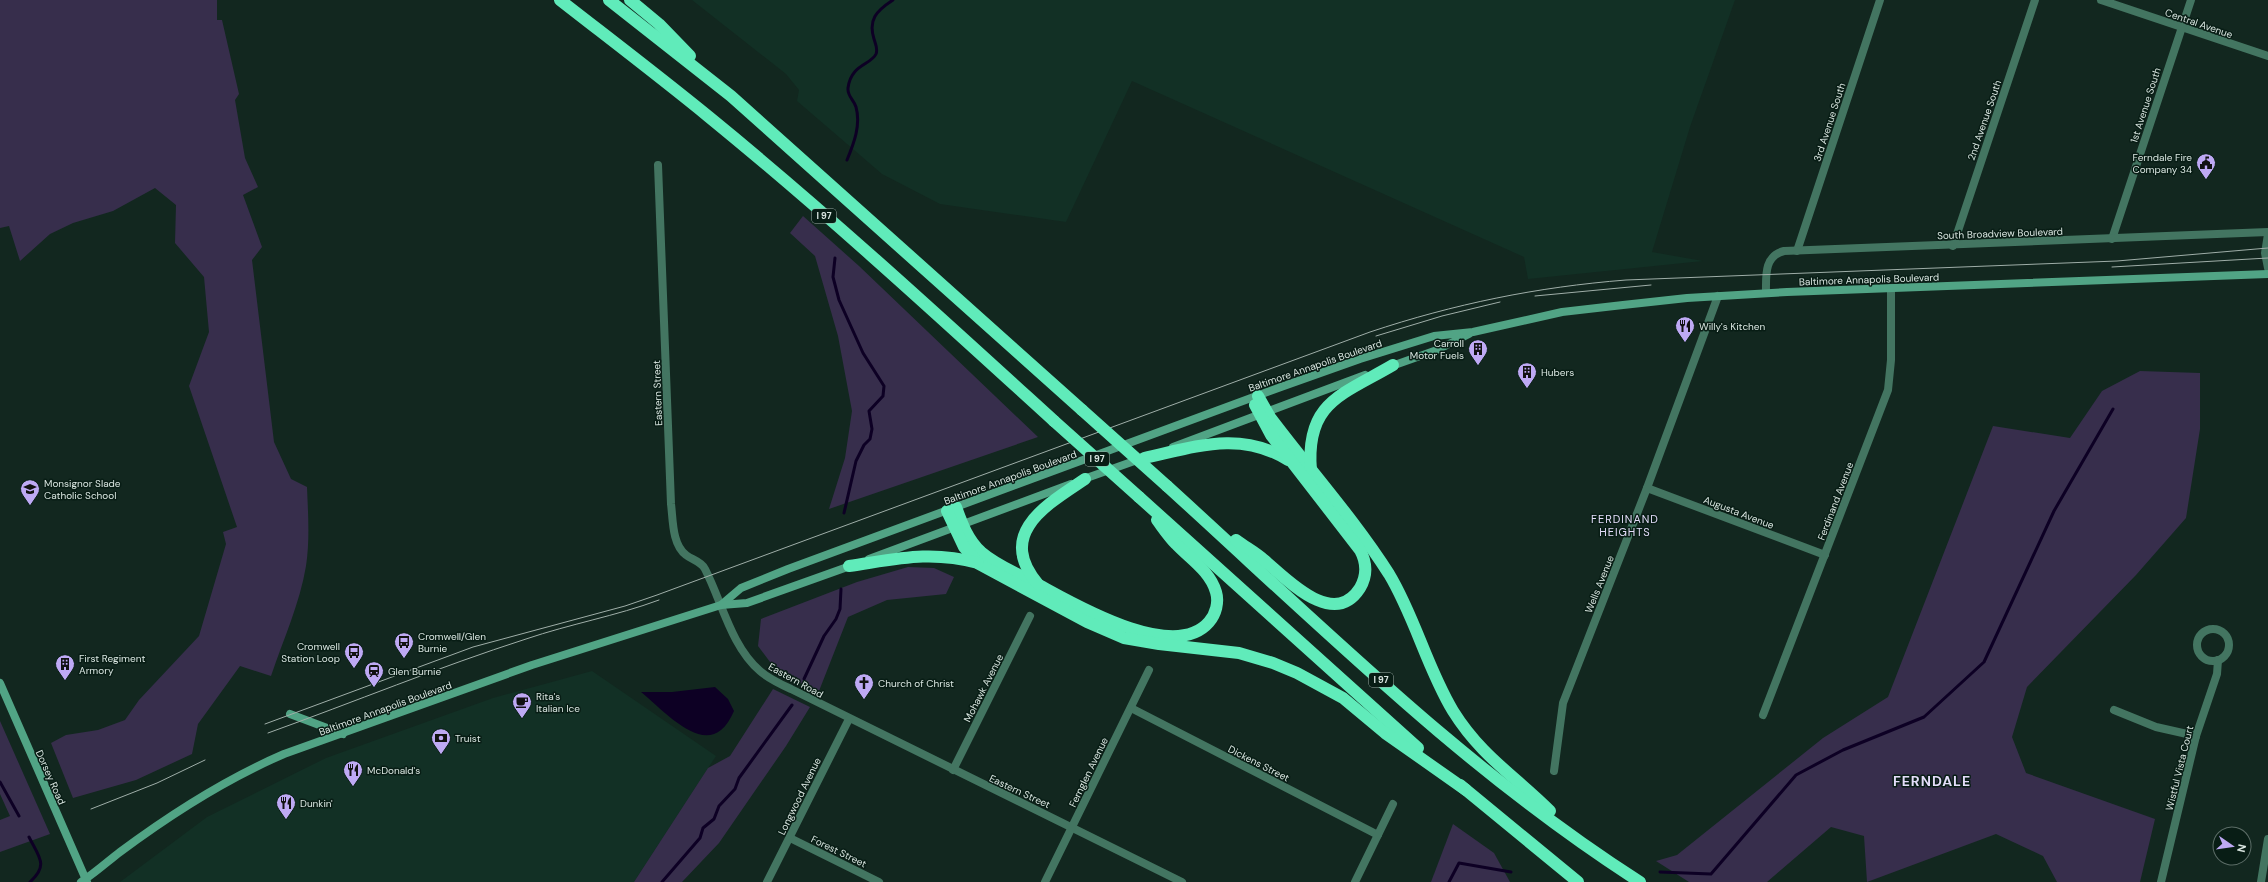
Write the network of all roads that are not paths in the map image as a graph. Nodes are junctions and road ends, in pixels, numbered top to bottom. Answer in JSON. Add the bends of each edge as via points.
{"nodes":[{"id":1,"x":560,"y":0,"type":"edge"},
{"id":2,"x":609,"y":0,"type":"edge"},
{"id":3,"x":630,"y":0,"type":"edge"},
{"id":4,"x":1880,"y":0,"type":"edge"},
{"id":5,"x":2035,"y":0,"type":"edge"},
{"id":6,"x":2101,"y":0,"type":"edge"},
{"id":7,"x":2190,"y":0,"type":"edge"},
{"id":8,"x":2180,"y":27,"type":"junction"},
{"id":9,"x":2268,"y":56,"type":"edge"},
{"id":10,"x":731,"y":96,"type":"junction"},
{"id":11,"x":658,"y":165,"type":"dead end"},
{"id":12,"x":2268,"y":233,"type":"edge"},
{"id":13,"x":2112,"y":239,"type":"junction"},
{"id":14,"x":1953,"y":246,"type":"junction"},
{"id":15,"x":1797,"y":251,"type":"junction"},
{"id":16,"x":2268,"y":268,"type":"edge"},
{"id":17,"x":2268,"y":274,"type":"edge"},
{"id":18,"x":1891,"y":288,"type":"junction"},
{"id":19,"x":1766,"y":293,"type":"junction"},
{"id":20,"x":1718,"y":296,"type":"junction"},
{"id":21,"x":1473,"y":332,"type":"junction"},
{"id":22,"x":1393,"y":365,"type":"junction"},
{"id":23,"x":1255,"y":397,"type":"junction"},
{"id":24,"x":1263,"y":413,"type":"junction"},
{"id":25,"x":1144,"y":458,"type":"junction"},
{"id":26,"x":1294,"y":464,"type":"junction"},
{"id":27,"x":1311,"y":471,"type":"junction"},
{"id":28,"x":1085,"y":479,"type":"junction"},
{"id":29,"x":1647,"y":488,"type":"junction"},
{"id":30,"x":1139,"y":497,"type":"junction"},
{"id":31,"x":951,"y":509,"type":"junction"},
{"id":32,"x":1196,"y":512,"type":"junction"},
{"id":33,"x":958,"y":525,"type":"junction"},
{"id":34,"x":1824,"y":555,"type":"junction"},
{"id":35,"x":979,"y":564,"type":"junction"},
{"id":36,"x":849,"y":566,"type":"junction"},
{"id":37,"x":1038,"y":585,"type":"junction"},
{"id":38,"x":721,"y":605,"type":"junction"},
{"id":39,"x":1030,"y":616,"type":"dead end"},
{"id":40,"x":2218,"y":660,"type":"dead end"},
{"id":41,"x":1149,"y":670,"type":"dead end"},
{"id":42,"x":0,"y":683,"type":"edge"},
{"id":43,"x":1131,"y":708,"type":"junction"},
{"id":44,"x":2114,"y":710,"type":"dead end"},
{"id":45,"x":290,"y":714,"type":"dead end"},
{"id":46,"x":1763,"y":715,"type":"dead end"},
{"id":47,"x":849,"y":719,"type":"junction"},
{"id":48,"x":343,"y":734,"type":"junction"},
{"id":49,"x":2196,"y":736,"type":"junction"},
{"id":50,"x":953,"y":770,"type":"junction"},
{"id":51,"x":1554,"y":771,"type":"dead end"},
{"id":52,"x":1466,"y":790,"type":"junction"},
{"id":53,"x":1393,"y":804,"type":"dead end"},
{"id":54,"x":1072,"y":827,"type":"junction"},
{"id":55,"x":1378,"y":835,"type":"junction"},
{"id":56,"x":790,"y":838,"type":"junction"},
{"id":57,"x":1576,"y":838,"type":"junction"},
{"id":58,"x":2268,"y":839,"type":"edge"},
{"id":59,"x":84,"y":881,"type":"edge"},
{"id":60,"x":767,"y":882,"type":"edge"},
{"id":61,"x":879,"y":882,"type":"edge"},
{"id":62,"x":1045,"y":882,"type":"edge"},
{"id":63,"x":1182,"y":882,"type":"edge"},
{"id":64,"x":1355,"y":882,"type":"edge"},
{"id":65,"x":1578,"y":882,"type":"edge"},
{"id":66,"x":1640,"y":882,"type":"edge"},
{"id":67,"x":2161,"y":882,"type":"edge"},
{"id":68,"x":2261,"y":882,"type":"edge"}],
"edges":[{"from":1,"to":30,"type":"highway","number":"I 97","bridge":true,"via":[[785,181]]},
{"from":2,"to":10,"type":"highway","number":"I 97"},
{"from":3,"to":10,"type":"highway","via":[[659,24]]},
{"from":4,"to":15,"type":"street","name":"3rd Avenue South"},
{"from":5,"to":14,"type":"street","name":"2nd Avenue South"},
{"from":6,"to":8,"type":"street","name":"Central Avenue"},
{"from":7,"to":8,"type":"street","name":"1st Avenue South"},
{"from":8,"to":9,"type":"street","name":"Central Avenue"},
{"from":8,"to":13,"type":"street","name":"1st Avenue South"},
{"from":10,"to":32,"type":"highway","number":"I 97","bridge":true},
{"from":11,"to":38,"type":"street","name":"Eastern Street","via":[[672,517],[679,545],[685,555],[704,568]]},
{"from":12,"to":13,"type":"street","name":"South Broadview Boulevard"},
{"from":12,"to":16,"type":"street"},
{"from":13,"to":14,"type":"street","name":"South Broadview Boulevard"},
{"from":14,"to":15,"type":"street","name":"South Broadview Boulevard"},
{"from":15,"to":19,"type":"street","name":"South Broadview Boulevard","via":[[1777,253],[1770,261],[1766,271]]},
{"from":17,"to":18,"type":"main road","name":"Baltimore Annapolis Boulevard"},
{"from":18,"to":19,"type":"main road","name":"Baltimore Annapolis Boulevard"},
{"from":18,"to":34,"type":"street","name":"Ferdinand Avenue","via":[[1891,360],[1888,390]]},
{"from":19,"to":20,"type":"main road","name":"Baltimore Annapolis Boulevard"},
{"from":20,"to":21,"type":"main road","name":"Baltimore Annapolis Boulevard","via":[[1562,312]]},
{"from":20,"to":29,"type":"street","name":"Wells Avenue"},
{"from":21,"to":22,"type":"main road","name":"Baltimore Annapolis Boulevard","via":[[1437,350]]},
{"from":21,"to":23,"type":"main road","name":"Baltimore Annapolis Boulevard","via":[[1434,336]]},
{"from":22,"to":24,"type":"main road","name":"Baltimore Annapolis Boulevard"},
{"from":22,"to":27,"type":"highway","via":[[1344,393],[1322,412],[1310,440]]},
{"from":23,"to":24,"type":"highway"},
{"from":23,"to":31,"type":"main road","name":"Baltimore Annapolis Boulevard"},
{"from":24,"to":25,"type":"main road","name":"Baltimore Annapolis Boulevard"},
{"from":24,"to":26,"type":"highway","via":[[1271,435]]},
{"from":24,"to":27,"type":"highway"},
{"from":25,"to":26,"type":"highway","via":[[1208,444],[1239,442],[1266,449]]},
{"from":25,"to":28,"type":"main road","name":"Baltimore Annapolis Boulevard"},
{"from":26,"to":32,"type":"highway","via":[[1353,540],[1364,560],[1366,569],[1362,584],[1353,596],[1345,600],[1327,603],[1310,597],[1262,558]]},
{"from":27,"to":57,"type":"highway","via":[[1390,576],[1441,687],[1469,734],[1485,754],[1531,792]]},
{"from":28,"to":33,"type":"main road","name":"Baltimore Annapolis Boulevard"},
{"from":28,"to":37,"type":"highway","via":[[1041,509],[1027,528],[1023,543],[1024,558]]},
{"from":29,"to":34,"type":"street","name":"Augusta Avenue"},
{"from":29,"to":51,"type":"street","name":"Wells Avenue","via":[[1563,703]]},
{"from":30,"to":37,"type":"highway","via":[[1175,543],[1202,569],[1214,586],[1218,597],[1216,610],[1205,626],[1194,633],[1183,635],[1136,630],[1098,616]]},
{"from":30,"to":52,"type":"highway","number":"I 97"},
{"from":31,"to":33,"type":"highway"},
{"from":31,"to":38,"type":"main road","name":"Baltimore Annapolis Boulevard","via":[[741,588]]},
{"from":32,"to":57,"type":"highway","number":"I 97","via":[[1438,731]]},
{"from":33,"to":35,"type":"highway","via":[[964,547]]},
{"from":33,"to":36,"type":"main road","name":"Baltimore Annapolis Boulevard"},
{"from":33,"to":37,"type":"highway","via":[[986,556]]},
{"from":34,"to":46,"type":"street","name":"Ferdinand Avenue"},
{"from":35,"to":36,"type":"highway","via":[[953,557],[924,555]]},
{"from":35,"to":52,"type":"highway","via":[[1087,622],[1115,634],[1146,642],[1238,653],[1297,673],[1343,698],[1386,733]]},
{"from":36,"to":38,"type":"main road","name":"Baltimore Annapolis Boulevard","via":[[747,603]]},
{"from":38,"to":47,"type":"street","name":"Eastern Road","via":[[747,657],[761,672]]},
{"from":38,"to":48,"type":"main road","name":"Baltimore Annapolis Boulevard","via":[[526,667]]},
{"from":39,"to":50,"type":"street","name":"Mohawk Avenue"},
{"from":40,"to":49,"type":"street","name":"Wistful Vista Court","via":[[2217,674]]},
{"from":41,"to":43,"type":"street","name":"Fernglen Avenue"},
{"from":42,"to":59,"type":"main road","name":"Dorsey Road"},
{"from":43,"to":54,"type":"street","name":"Fernglen Avenue"},
{"from":43,"to":55,"type":"street","name":"Dickens Street"},
{"from":44,"to":49,"type":"street","via":[[2156,727]]},
{"from":45,"to":48,"type":"main road"},
{"from":47,"to":50,"type":"street","name":"Eastern Street"},
{"from":47,"to":56,"type":"street","name":"Longwood Avenue"},
{"from":48,"to":59,"type":"main road","name":"Baltimore Annapolis Boulevard","via":[[284,754],[201,797]]},
{"from":49,"to":67,"type":"street","name":"Wistful Vista Court"},
{"from":50,"to":54,"type":"street","name":"Eastern Street"},
{"from":52,"to":65,"type":"highway","number":"I 97"},
{"from":53,"to":55,"type":"street"},
{"from":54,"to":62,"type":"street","name":"Fernglen Avenue"},
{"from":54,"to":63,"type":"street","name":"Eastern Street"},
{"from":55,"to":64,"type":"street"},
{"from":56,"to":60,"type":"street","name":"Longwood Avenue"},
{"from":56,"to":61,"type":"street","name":"Forest Street"},
{"from":57,"to":66,"type":"highway","number":"I 97"},
{"from":58,"to":68,"type":"street"}]}
